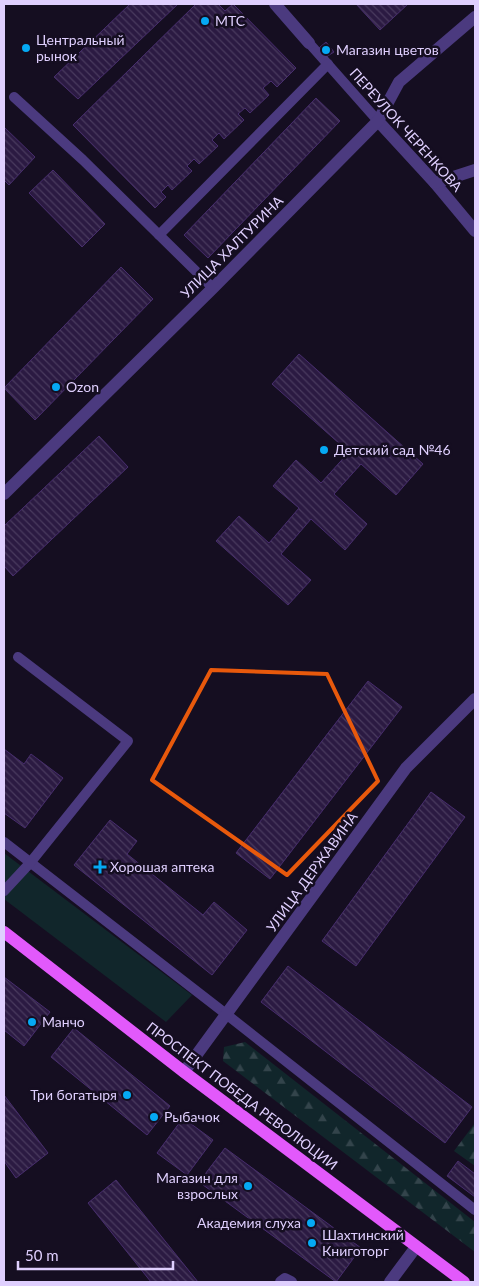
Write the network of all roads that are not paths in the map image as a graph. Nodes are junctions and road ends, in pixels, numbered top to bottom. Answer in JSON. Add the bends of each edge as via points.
{"nodes":[{"id":1,"x":275,"y":4,"type":"edge"},
{"id":2,"x":475,"y":17,"type":"edge"},
{"id":3,"x":309,"y":43,"type":"joint"},
{"id":4,"x":328,"y":64,"type":"junction"},
{"id":5,"x":14,"y":97,"type":"dead end"},
{"id":6,"x":378,"y":121,"type":"junction"},
{"id":7,"x":475,"y":170,"type":"edge"},
{"id":8,"x":435,"y":183,"type":"junction"},
{"id":9,"x":475,"y":231,"type":"edge"},
{"id":10,"x":159,"y":235,"type":"junction"},
{"id":11,"x":213,"y":288,"type":"junction"},
{"id":12,"x":4,"y":494,"type":"edge"},
{"id":13,"x":18,"y":657,"type":"dead end"},
{"id":14,"x":475,"y":699,"type":"edge"},
{"id":15,"x":4,"y":842,"type":"edge"},
{"id":16,"x":30,"y":863,"type":"junction"},
{"id":17,"x":4,"y":891,"type":"edge"},
{"id":18,"x":4,"y":932,"type":"edge"},
{"id":19,"x":226,"y":1014,"type":"junction"},
{"id":20,"x":184,"y":1072,"type":"junction"},
{"id":21,"x":475,"y":1210,"type":"edge"},
{"id":22,"x":416,"y":1247,"type":"junction"},
{"id":23,"x":281,"y":1282,"type":"edge"},
{"id":24,"x":291,"y":1282,"type":"edge"},
{"id":25,"x":390,"y":1282,"type":"edge"},
{"id":26,"x":464,"y":1282,"type":"edge"}],
"edges":[{"from":1,"to":3,"type":"street","name":"ПЕРЕУЛОК ЧЕРЕНКОВА"},
{"from":2,"to":6,"type":"street","name":"УЛИЦА ХАЛТУРИНА","via":[[399,82]]},
{"from":3,"to":4,"type":"lane","name":"ПЕРЕУЛОК ЧЕРЕНКОВА"},
{"from":4,"to":6,"type":"lane","name":"ПЕРЕУЛОК ЧЕРЕНКОВА"},
{"from":4,"to":10,"type":"lane"},
{"from":5,"to":10,"type":"lane"},
{"from":6,"to":8,"type":"street","name":"ПЕРЕУЛОК ЧЕРЕНКОВА"},
{"from":6,"to":11,"type":"street","name":"УЛИЦА ХАЛТУРИНА"},
{"from":7,"to":8,"type":"street"},
{"from":8,"to":9,"type":"street","name":"ПЕРЕУЛОК ЧЕРЕНКОВА"},
{"from":10,"to":11,"type":"lane"},
{"from":11,"to":12,"type":"street","name":"УЛИЦА ХАЛТУРИНА"},
{"from":13,"to":16,"type":"lane","via":[[128,741]]},
{"from":14,"to":19,"type":"street","name":"УЛИЦА ДЕРЖАВИНА","via":[[406,768]]},
{"from":15,"to":16,"type":"lane"},
{"from":16,"to":17,"type":"lane"},
{"from":16,"to":19,"type":"lane"},
{"from":18,"to":20,"type":"main road","name":"ПРОСПЕКТ ПОБЕДА РЕВОЛЮЦИИ"},
{"from":19,"to":20,"type":"street","name":"УЛИЦА ДЕРЖАВИНА"},
{"from":19,"to":21,"type":"lane"},
{"from":20,"to":22,"type":"main road","name":"ПРОСПЕКТ ПОБЕДА РЕВОЛЮЦИИ"},
{"from":22,"to":25,"type":"street"},
{"from":22,"to":26,"type":"main road","name":"ПРОСПЕКТ ПОБЕДА РЕВОЛЮЦИИ"},
{"from":23,"to":24,"type":"street","via":[[285,1279]]}]}
